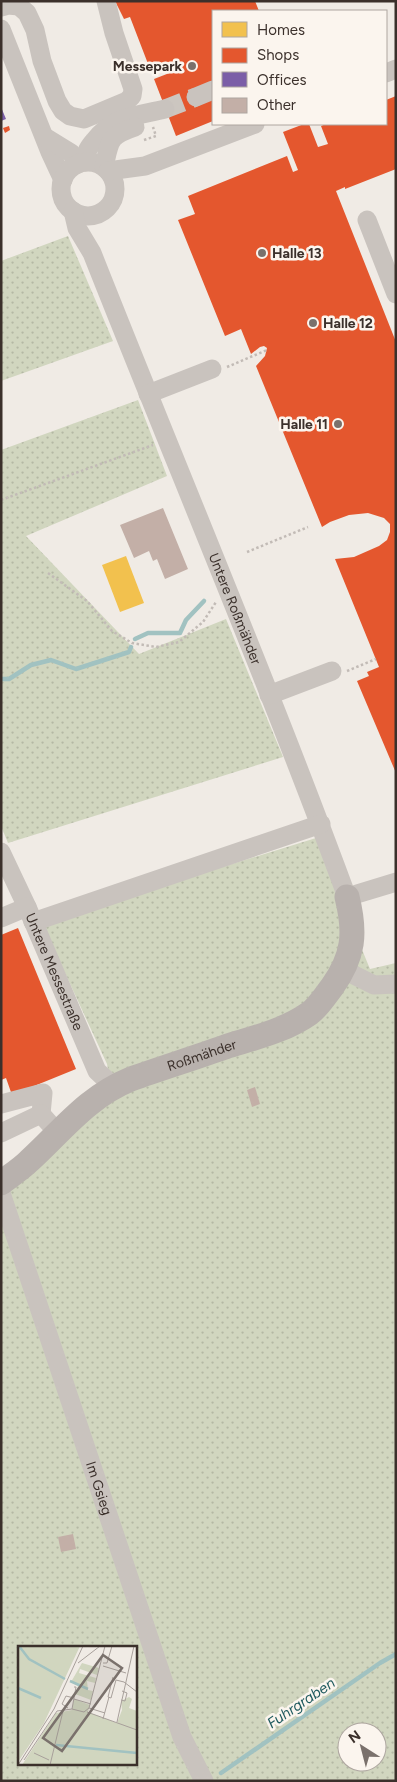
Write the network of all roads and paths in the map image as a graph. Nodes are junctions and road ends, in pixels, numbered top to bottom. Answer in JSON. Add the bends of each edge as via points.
{"nodes":[{"id":1,"x":34,"y":1,"type":"edge"},
{"id":2,"x":106,"y":1,"type":"edge"},
{"id":3,"x":1,"y":7,"type":"edge"},
{"id":4,"x":1,"y":28,"type":"edge"},
{"id":5,"x":35,"y":30,"type":"junction"},
{"id":6,"x":84,"y":119,"type":"junction"},
{"id":7,"x":252,"y":125,"type":"edge"},
{"id":8,"x":45,"y":137,"type":"junction"},
{"id":9,"x":96,"y":138,"type":"junction"},
{"id":10,"x":82,"y":163,"type":"junction"},
{"id":11,"x":145,"y":166,"type":"junction"},
{"id":12,"x":106,"y":169,"type":"junction"},
{"id":13,"x":63,"y":180,"type":"junction"},
{"id":14,"x":114,"y":196,"type":"junction"},
{"id":15,"x":73,"y":212,"type":"junction"},
{"id":16,"x":101,"y":212,"type":"junction"},
{"id":17,"x":367,"y":220,"type":"dead end"},
{"id":18,"x":92,"y":253,"type":"junction"},
{"id":19,"x":396,"y":294,"type":"edge"},
{"id":20,"x":212,"y":369,"type":"dead end"},
{"id":21,"x":148,"y":394,"type":"junction"},
{"id":22,"x":166,"y":440,"type":"junction"},
{"id":23,"x":1,"y":500,"type":"edge"},
{"id":24,"x":308,"y":527,"type":"dead end"},
{"id":25,"x":247,"y":552,"type":"dead end"},
{"id":26,"x":48,"y":573,"type":"dead end"},
{"id":27,"x":226,"y":587,"type":"junction"},
{"id":28,"x":332,"y":671,"type":"dead end"},
{"id":29,"x":269,"y":694,"type":"junction"},
{"id":30,"x":320,"y":824,"type":"junction"},
{"id":31,"x":1,"y":852,"type":"edge"},
{"id":32,"x":396,"y":882,"type":"edge"},
{"id":33,"x":347,"y":897,"type":"junction"},
{"id":34,"x":30,"y":914,"type":"junction"},
{"id":35,"x":1,"y":918,"type":"edge"},
{"id":36,"x":344,"y":970,"type":"junction"},
{"id":37,"x":396,"y":984,"type":"edge"},
{"id":38,"x":113,"y":1086,"type":"junction"},
{"id":39,"x":1,"y":1104,"type":"edge"},
{"id":40,"x":41,"y":1114,"type":"junction"},
{"id":41,"x":5,"y":1132,"type":"edge"},
{"id":42,"x":57,"y":1132,"type":"junction"},
{"id":43,"x":1,"y":1183,"type":"edge"},
{"id":44,"x":1,"y":1193,"type":"edge"},
{"id":45,"x":204,"y":1781,"type":"edge"}],
"edges":[{"from":1,"to":5,"type":"street"},
{"from":2,"to":6,"type":"street","via":[[133,88],[132,96]]},
{"from":3,"to":5,"type":"street","via":[[20,6]]},
{"from":4,"to":8,"type":"street"},
{"from":5,"to":6,"type":"street","via":[[57,101],[70,116]]},
{"from":6,"to":9,"type":"street"},
{"from":7,"to":11,"type":"street"},
{"from":8,"to":10,"type":"street"},
{"from":8,"to":13,"type":"street"},
{"from":9,"to":10,"type":"street"},
{"from":9,"to":12,"type":"street","via":[[118,120],[166,113],[116,134],[110,143]]},
{"from":10,"to":12,"type":"street","via":[[91,162]]},
{"from":10,"to":13,"type":"street","via":[[72,168]]},
{"from":11,"to":12,"type":"street"},
{"from":11,"to":14,"type":"street"},
{"from":12,"to":14,"type":"street","via":[[114,182]]},
{"from":13,"to":15,"type":"street","via":[[64,202]]},
{"from":14,"to":16,"type":"street"},
{"from":15,"to":16,"type":"street","via":[[87,216]]},
{"from":15,"to":18,"type":"street","name":"Untere Roßmähder","via":[[77,228]]},
{"from":16,"to":18,"type":"street"},
{"from":17,"to":19,"type":"street"},
{"from":18,"to":21,"type":"street","name":"Untere Roßmähder"},
{"from":20,"to":21,"type":"street"},
{"from":21,"to":22,"type":"street","name":"Untere Roßmähder"},
{"from":22,"to":23,"type":"path"},
{"from":22,"to":27,"type":"street","name":"Untere Roßmähder"},
{"from":24,"to":25,"type":"path"},
{"from":26,"to":27,"type":"path","via":[[87,601],[112,631],[132,643],[156,647],[179,642],[203,622]]},
{"from":27,"to":29,"type":"street","name":"Untere Roßmähder"},
{"from":28,"to":29,"type":"street"},
{"from":29,"to":30,"type":"street","name":"Untere Roßmähder"},
{"from":30,"to":33,"type":"street","name":"Untere Roßmähder"},
{"from":30,"to":34,"type":"street"},
{"from":31,"to":34,"type":"street","name":"Untere Messestraße"},
{"from":32,"to":33,"type":"street"},
{"from":33,"to":36,"type":"main road","name":"Untere Roßmähder","via":[[352,938]]},
{"from":34,"to":35,"type":"street"},
{"from":34,"to":38,"type":"street","name":"Untere Messestraße","via":[[97,1071]]},
{"from":36,"to":37,"type":"street","via":[[374,985]]},
{"from":36,"to":38,"type":"main road","name":"Roßmähder","via":[[322,1002],[310,1013],[276,1030]]},
{"from":38,"to":42,"type":"main road","name":"Roßmähder"},
{"from":39,"to":40,"type":"street","via":[[43,1093]]},
{"from":40,"to":41,"type":"street"},
{"from":40,"to":42,"type":"street"},
{"from":42,"to":43,"type":"main road","name":"Roßmähder","via":[[28,1162]]},
{"from":44,"to":45,"type":"street","name":"Im Gsieg","via":[[182,1737]]}]}
